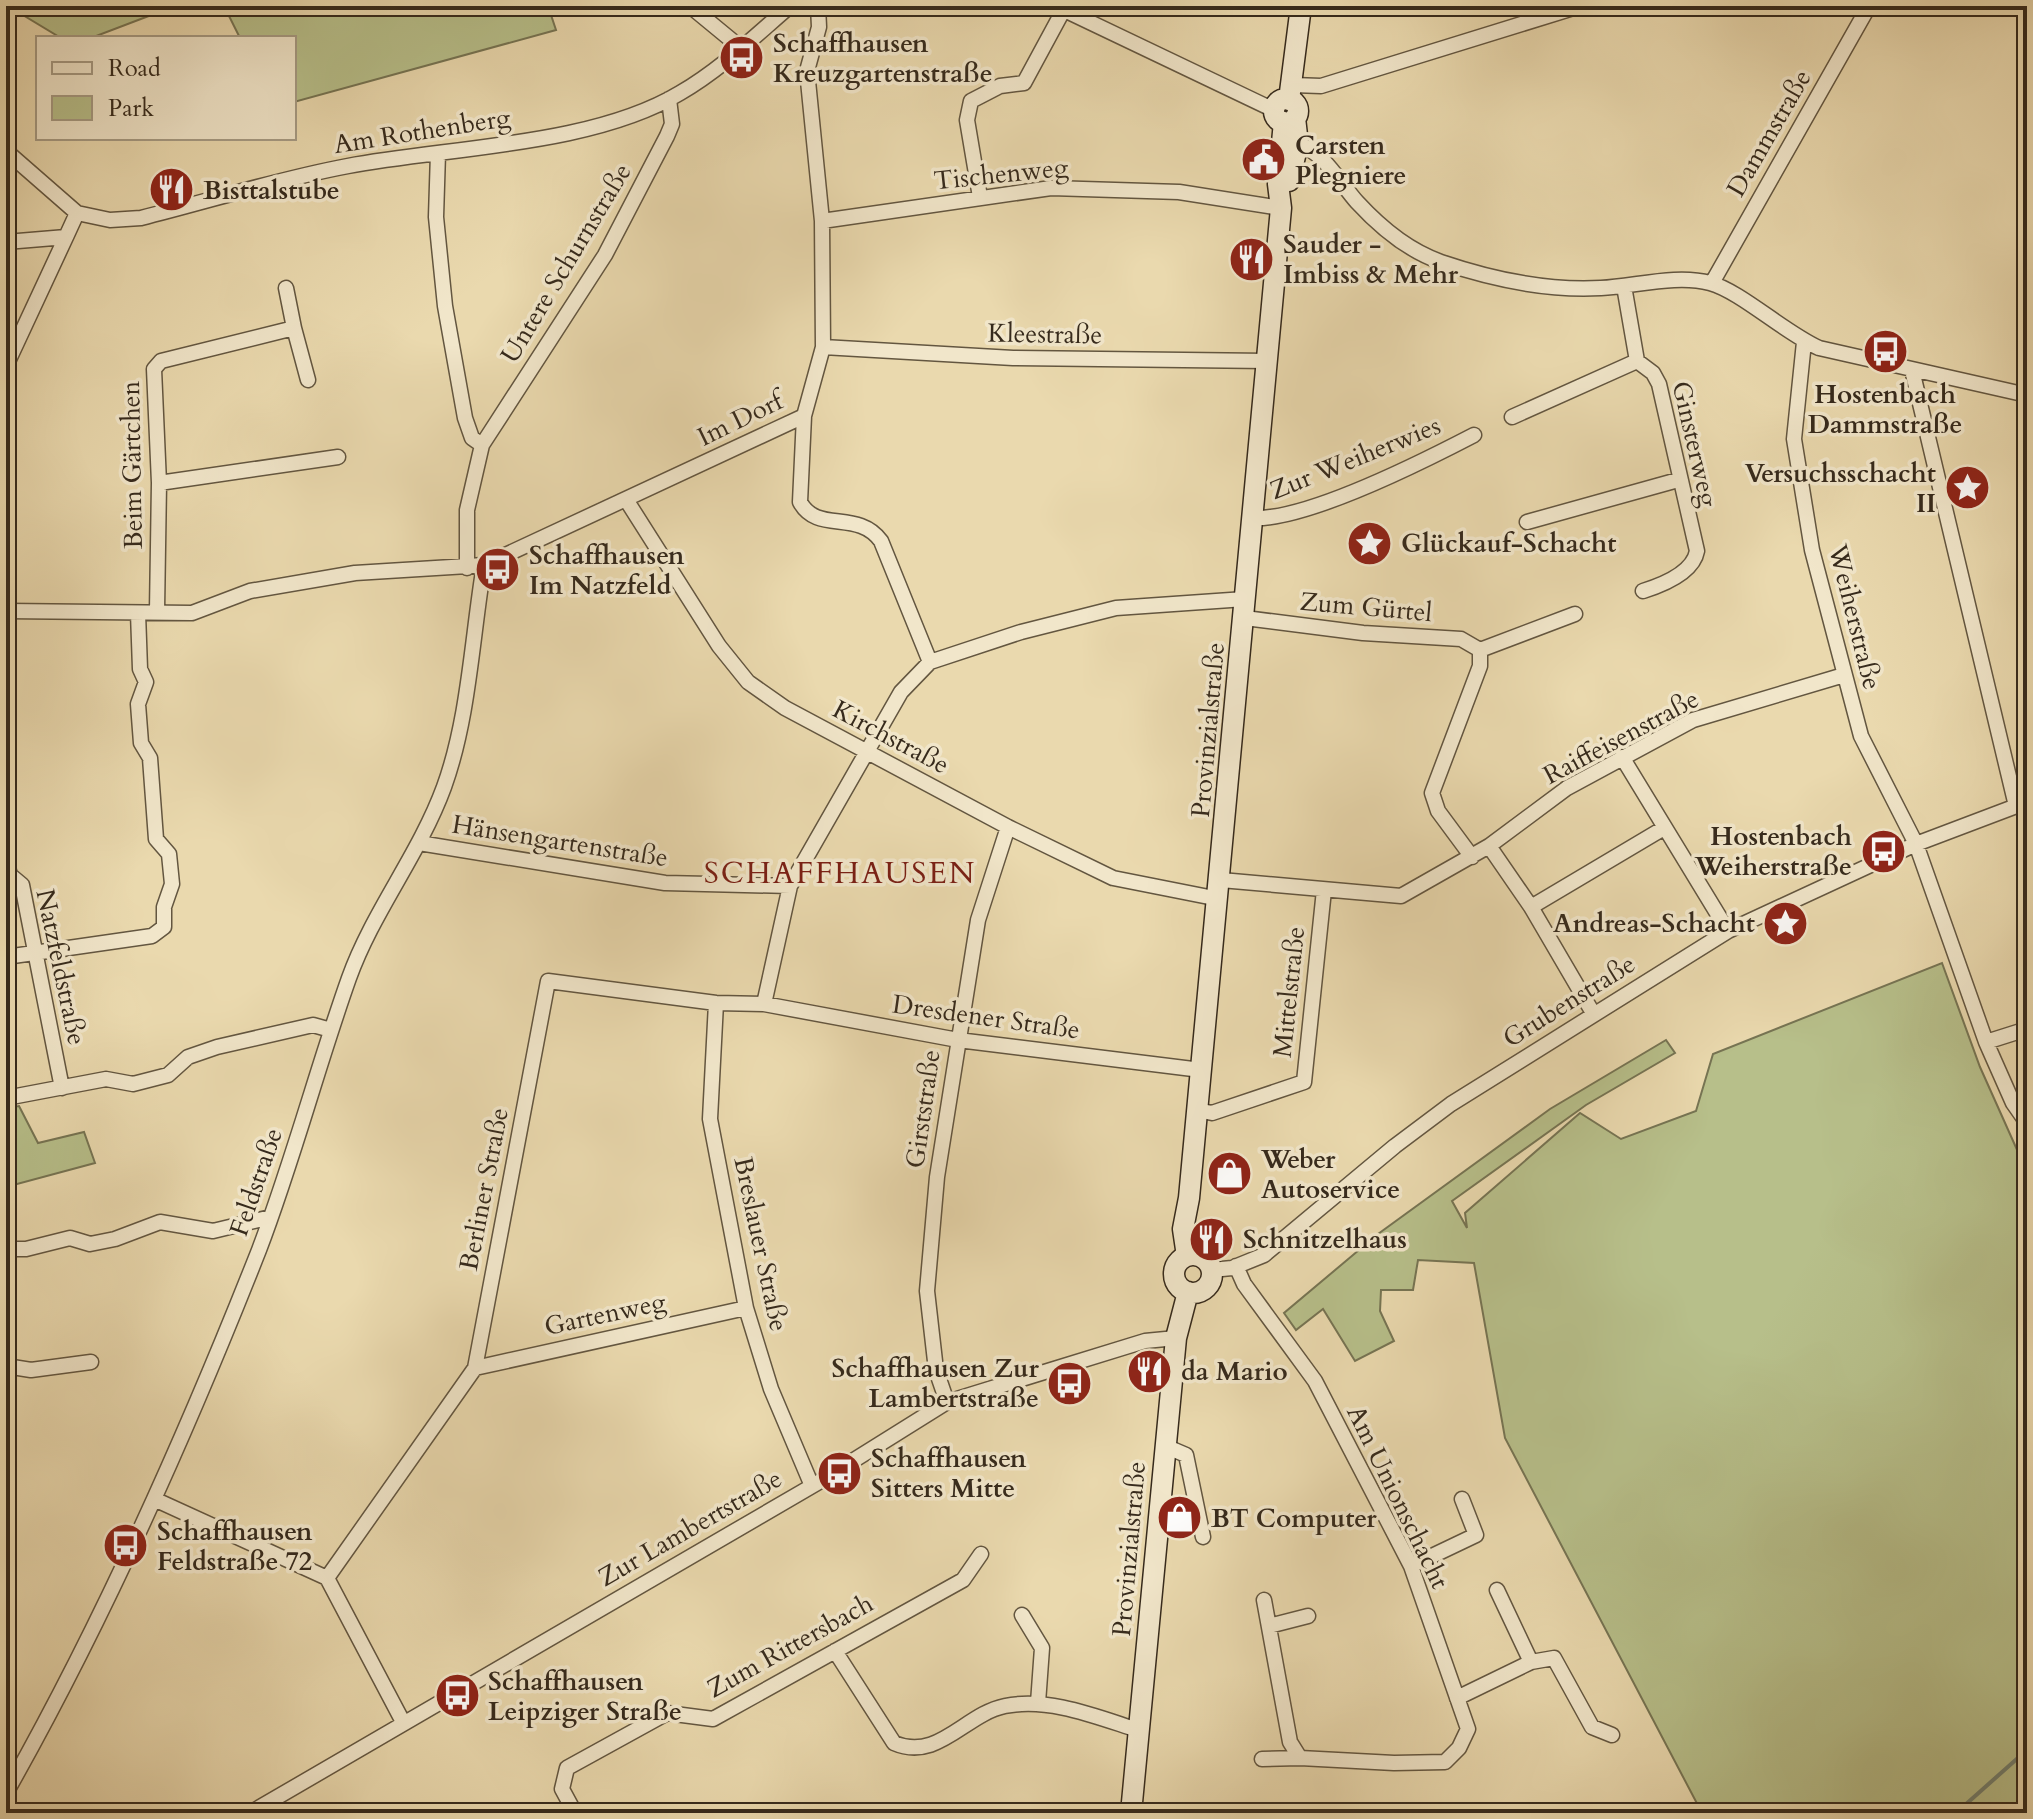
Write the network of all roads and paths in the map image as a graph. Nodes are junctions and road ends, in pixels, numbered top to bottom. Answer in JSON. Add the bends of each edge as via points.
{"nodes":[{"id":1,"x":690,"y":6,"type":"edge"},
{"id":2,"x":790,"y":6,"type":"edge"},
{"id":3,"x":818,"y":6,"type":"edge"},
{"id":4,"x":1301,"y":6,"type":"edge"},
{"id":5,"x":1580,"y":6,"type":"edge"},
{"id":6,"x":1869,"y":6,"type":"edge"},
{"id":7,"x":1060,"y":8,"type":"edge"},
{"id":8,"x":741,"y":48,"type":"junction"},
{"id":9,"x":669,"y":99,"type":"junction"},
{"id":10,"x":1287,"y":107,"type":"junction"},
{"id":11,"x":1298,"y":144,"type":"junction"},
{"id":12,"x":6,"y":151,"type":"edge"},
{"id":13,"x":438,"y":153,"type":"junction"},
{"id":14,"x":980,"y":197,"type":"junction"},
{"id":15,"x":1281,"y":208,"type":"junction"},
{"id":16,"x":77,"y":213,"type":"junction"},
{"id":17,"x":822,"y":221,"type":"junction"},
{"id":18,"x":66,"y":237,"type":"junction"},
{"id":19,"x":6,"y":242,"type":"edge"},
{"id":20,"x":1712,"y":283,"type":"junction"},
{"id":21,"x":1624,"y":286,"type":"junction"},
{"id":22,"x":286,"y":288,"type":"dead end"},
{"id":23,"x":294,"y":328,"type":"junction"},
{"id":24,"x":1804,"y":342,"type":"junction"},
{"id":25,"x":823,"y":347,"type":"junction"},
{"id":26,"x":1268,"y":361,"type":"junction"},
{"id":27,"x":1637,"y":361,"type":"junction"},
{"id":28,"x":6,"y":366,"type":"edge"},
{"id":29,"x":1912,"y":370,"type":"junction"},
{"id":30,"x":308,"y":380,"type":"dead end"},
{"id":31,"x":2027,"y":395,"type":"edge"},
{"id":32,"x":804,"y":416,"type":"junction"},
{"id":33,"x":1512,"y":417,"type":"dead end"},
{"id":34,"x":1474,"y":435,"type":"dead end"},
{"id":35,"x":482,"y":445,"type":"junction"},
{"id":36,"x":338,"y":457,"type":"dead end"},
{"id":37,"x":1678,"y":480,"type":"junction"},
{"id":38,"x":159,"y":483,"type":"junction"},
{"id":39,"x":627,"y":501,"type":"junction"},
{"id":40,"x":1252,"y":518,"type":"junction"},
{"id":41,"x":1527,"y":522,"type":"dead end"},
{"id":42,"x":484,"y":565,"type":"junction"},
{"id":43,"x":467,"y":568,"type":"junction"},
{"id":44,"x":1643,"y":591,"type":"dead end"},
{"id":45,"x":1245,"y":609,"type":"junction"},
{"id":46,"x":6,"y":611,"type":"edge"},
{"id":47,"x":157,"y":611,"type":"junction"},
{"id":48,"x":138,"y":613,"type":"junction"},
{"id":49,"x":1575,"y":614,"type":"dead end"},
{"id":50,"x":1480,"y":650,"type":"junction"},
{"id":51,"x":930,"y":662,"type":"junction"},
{"id":52,"x":1844,"y":675,"type":"junction"},
{"id":53,"x":867,"y":750,"type":"junction"},
{"id":54,"x":1622,"y":757,"type":"junction"},
{"id":55,"x":2022,"y":804,"type":"edge"},
{"id":56,"x":1008,"y":827,"type":"junction"},
{"id":57,"x":1664,"y":828,"type":"junction"},
{"id":58,"x":419,"y":843,"type":"junction"},
{"id":59,"x":1916,"y":844,"type":"junction"},
{"id":60,"x":1489,"y":846,"type":"junction"},
{"id":61,"x":1472,"y":857,"type":"junction"},
{"id":62,"x":6,"y":860,"type":"edge"},
{"id":63,"x":790,"y":886,"type":"junction"},
{"id":64,"x":1220,"y":889,"type":"junction"},
{"id":65,"x":1324,"y":890,"type":"junction"},
{"id":66,"x":1393,"y":897,"type":"joint"},
{"id":67,"x":1531,"y":907,"type":"junction"},
{"id":68,"x":1728,"y":931,"type":"junction"},
{"id":69,"x":35,"y":954,"type":"junction"},
{"id":70,"x":6,"y":957,"type":"edge"},
{"id":71,"x":716,"y":1003,"type":"junction"},
{"id":72,"x":764,"y":1004,"type":"junction"},
{"id":73,"x":1593,"y":1013,"type":"junction"},
{"id":74,"x":2027,"y":1029,"type":"edge"},
{"id":75,"x":331,"y":1030,"type":"junction"},
{"id":76,"x":958,"y":1040,"type":"junction"},
{"id":77,"x":1986,"y":1042,"type":"junction"},
{"id":78,"x":1201,"y":1070,"type":"junction"},
{"id":79,"x":62,"y":1088,"type":"junction"},
{"id":80,"x":6,"y":1098,"type":"edge"},
{"id":81,"x":1197,"y":1110,"type":"junction"},
{"id":82,"x":2027,"y":1123,"type":"edge"},
{"id":83,"x":271,"y":1217,"type":"junction"},
{"id":84,"x":6,"y":1249,"type":"edge"},
{"id":85,"x":1187,"y":1256,"type":"junction"},
{"id":86,"x":1236,"y":1266,"type":"junction"},
{"id":87,"x":1212,"y":1270,"type":"junction"},
{"id":88,"x":1188,"y":1292,"type":"junction"},
{"id":89,"x":746,"y":1308,"type":"junction"},
{"id":90,"x":1176,"y":1338,"type":"junction"},
{"id":91,"x":6,"y":1345,"type":"edge"},
{"id":92,"x":91,"y":1362,"type":"dead end"},
{"id":93,"x":7,"y":1366,"type":"edge"},
{"id":94,"x":475,"y":1368,"type":"junction"},
{"id":95,"x":947,"y":1402,"type":"junction"},
{"id":96,"x":1165,"y":1446,"type":"junction"},
{"id":97,"x":812,"y":1486,"type":"junction"},
{"id":98,"x":154,"y":1499,"type":"junction"},
{"id":99,"x":1462,"y":1499,"type":"dead end"},
{"id":100,"x":1203,"y":1537,"type":"dead end"},
{"id":101,"x":981,"y":1554,"type":"dead end"},
{"id":102,"x":1411,"y":1566,"type":"junction"},
{"id":103,"x":327,"y":1578,"type":"junction"},
{"id":104,"x":1497,"y":1590,"type":"dead end"},
{"id":105,"x":1264,"y":1600,"type":"dead end"},
{"id":106,"x":1022,"y":1615,"type":"dead end"},
{"id":107,"x":1308,"y":1616,"type":"dead end"},
{"id":108,"x":1269,"y":1626,"type":"junction"},
{"id":109,"x":835,"y":1651,"type":"junction"},
{"id":110,"x":1531,"y":1662,"type":"junction"},
{"id":111,"x":1457,"y":1698,"type":"junction"},
{"id":112,"x":1038,"y":1703,"type":"junction"},
{"id":113,"x":403,"y":1722,"type":"junction"},
{"id":114,"x":1138,"y":1730,"type":"junction"},
{"id":115,"x":1612,"y":1735,"type":"dead end"},
{"id":116,"x":1300,"y":1758,"type":"junction"},
{"id":117,"x":1262,"y":1759,"type":"dead end"},
{"id":118,"x":6,"y":1793,"type":"edge"},
{"id":119,"x":250,"y":1813,"type":"edge"},
{"id":120,"x":575,"y":1813,"type":"edge"},
{"id":121,"x":1131,"y":1813,"type":"edge"}],
"edges":[{"from":1,"to":8,"type":"street"},
{"from":2,"to":8,"type":"street","name":"Am Rothenberg"},
{"from":3,"to":17,"type":"street","name":"Im Dorf","via":[[819,27],[807,71]]},
{"from":4,"to":10,"type":"street","name":"Provinzialstraße"},
{"from":5,"to":10,"type":"street","via":[[1321,86]]},
{"from":6,"to":20,"type":"street","name":"Dammstraße"},
{"from":7,"to":10,"type":"street","via":[[1259,106]]},
{"from":7,"to":14,"type":"street","via":[[1024,83],[1000,86],[971,101],[967,120]]},
{"from":8,"to":9,"type":"street","name":"Am Rothenberg"},
{"from":9,"to":13,"type":"street","name":"Am Rothenberg","via":[[575,131]]},
{"from":9,"to":35,"type":"street","name":"Untere Schurnstraße","via":[[672,124],[605,255]]},
{"from":10,"to":11,"type":"street","name":"Provinzialstraße"},
{"from":10,"to":15,"type":"street","name":"Provinzialstraße","via":[[1278,184]]},
{"from":11,"to":15,"type":"street","name":"Provinzialstraße"},
{"from":11,"to":21,"type":"street","via":[[1312,150],[1383,226],[1426,256],[1536,285]]},
{"from":12,"to":16,"type":"street"},
{"from":13,"to":16,"type":"street","name":"Am Rothenberg","via":[[346,166],[141,218],[110,220]]},
{"from":13,"to":35,"type":"street","via":[[436,217],[445,306],[465,418],[472,438]]},
{"from":14,"to":15,"type":"street","name":"Tischenweg","via":[[1051,188],[1163,191]]},
{"from":14,"to":17,"type":"street","name":"Tischenweg"},
{"from":15,"to":26,"type":"street","name":"Provinzialstraße"},
{"from":16,"to":18,"type":"street"},
{"from":17,"to":25,"type":"street","name":"Im Dorf"},
{"from":18,"to":19,"type":"street"},
{"from":18,"to":28,"type":"street"},
{"from":20,"to":21,"type":"street"},
{"from":20,"to":24,"type":"street"},
{"from":21,"to":27,"type":"street","name":"Ginsterweg"},
{"from":22,"to":23,"type":"street"},
{"from":23,"to":30,"type":"street"},
{"from":23,"to":38,"type":"street","name":"Beim Gärtchen","via":[[161,361],[154,369]]},
{"from":24,"to":29,"type":"street"},
{"from":24,"to":52,"type":"street","name":"Weiherstraße","via":[[1794,439],[1812,550]]},
{"from":25,"to":26,"type":"street","name":"Kleestraße","via":[[1013,358]]},
{"from":25,"to":32,"type":"street","name":"Im Dorf"},
{"from":26,"to":40,"type":"street","name":"Provinzialstraße"},
{"from":27,"to":33,"type":"street"},
{"from":27,"to":37,"type":"street","name":"Ginsterweg","via":[[1659,384]]},
{"from":29,"to":31,"type":"street"},
{"from":29,"to":55,"type":"street"},
{"from":32,"to":39,"type":"street","name":"Im Dorf"},
{"from":32,"to":51,"type":"street","via":[[800,502],[819,519],[872,528]]},
{"from":34,"to":40,"type":"street","name":"Zur Weiherwies","via":[[1285,517]]},
{"from":35,"to":43,"type":"street","name":"Untere Schurnstraße","via":[[467,510]]},
{"from":36,"to":38,"type":"street"},
{"from":37,"to":41,"type":"street"},
{"from":37,"to":44,"type":"street","name":"Ginsterweg","via":[[1695,560]]},
{"from":38,"to":47,"type":"street","name":"Beim Gärtchen"},
{"from":39,"to":42,"type":"street","name":"Im Dorf"},
{"from":39,"to":53,"type":"street","name":"Kirchstraße","via":[[719,646],[748,682],[785,708]]},
{"from":40,"to":45,"type":"street","name":"Provinzialstraße"},
{"from":42,"to":43,"type":"street","name":"Im Dorf"},
{"from":42,"to":58,"type":"street","name":"Feldstraße","via":[[445,785]]},
{"from":43,"to":47,"type":"street","name":"Im Dorf","via":[[355,573],[250,591],[192,613]]},
{"from":45,"to":50,"type":"street","name":"Zum Gürtel","via":[[1461,639]]},
{"from":45,"to":51,"type":"street","name":"Zum Gürtel","via":[[1116,608]]},
{"from":45,"to":64,"type":"street","name":"Provinzialstraße"},
{"from":46,"to":48,"type":"street","name":"Im Dorf"},
{"from":47,"to":48,"type":"street","name":"Im Dorf"},
{"from":48,"to":69,"type":"street","via":[[140,669],[146,682],[138,704],[141,743],[150,758],[156,839],[169,854],[172,884],[164,927],[152,936]]},
{"from":49,"to":50,"type":"street"},
{"from":50,"to":61,"type":"street","via":[[1480,666],[1432,793],[1438,811]]},
{"from":51,"to":53,"type":"street","via":[[901,692]]},
{"from":52,"to":54,"type":"street","name":"Raiffeisenstraße","via":[[1693,720]]},
{"from":52,"to":59,"type":"street","name":"Weiherstraße","via":[[1861,736]]},
{"from":53,"to":56,"type":"street","name":"Kirchstraße"},
{"from":53,"to":63,"type":"street"},
{"from":54,"to":57,"type":"street"},
{"from":54,"to":60,"type":"street","name":"Raiffeisenstraße","via":[[1567,788]]},
{"from":55,"to":59,"type":"street","name":"Grubenstraße"},
{"from":56,"to":64,"type":"street","name":"Kirchstraße","via":[[1113,878]]},
{"from":56,"to":76,"type":"street","name":"Girststraße","via":[[978,920]]},
{"from":57,"to":67,"type":"street"},
{"from":57,"to":68,"type":"street"},
{"from":58,"to":63,"type":"street","name":"Hänsengartenstraße","via":[[665,883]]},
{"from":58,"to":75,"type":"street","name":"Feldstraße","via":[[361,942]]},
{"from":59,"to":68,"type":"street","name":"Grubenstraße"},
{"from":59,"to":77,"type":"street","name":"Weiherstraße"},
{"from":60,"to":61,"type":"street","name":"Raiffeisenstraße"},
{"from":60,"to":67,"type":"street"},
{"from":61,"to":66,"type":"street","name":"Raiffeisenstraße"},
{"from":62,"to":69,"type":"street","name":"Natzfeldstraße","via":[[10,875],[22,885]]},
{"from":63,"to":72,"type":"street"},
{"from":64,"to":65,"type":"street","name":"Kirchstraße"},
{"from":64,"to":78,"type":"street","name":"Provinzialstraße"},
{"from":65,"to":66,"type":"street","name":"Kirchstraße"},
{"from":65,"to":81,"type":"street","name":"Mittelstraße","via":[[1304,1082],[1212,1113]]},
{"from":67,"to":73,"type":"street"},
{"from":68,"to":73,"type":"street","name":"Grubenstraße"},
{"from":69,"to":70,"type":"street"},
{"from":69,"to":79,"type":"street","name":"Natzfeldstraße"},
{"from":71,"to":72,"type":"street","name":"Berliner Straße"},
{"from":71,"to":89,"type":"street","name":"Breslauer Straße","via":[[710,1119]]},
{"from":71,"to":94,"type":"street","name":"Berliner Straße","via":[[548,981]]},
{"from":72,"to":76,"type":"street","name":"Dresdener Straße"},
{"from":73,"to":86,"type":"street","name":"Grubenstraße","via":[[1451,1104],[1264,1255]]},
{"from":74,"to":77,"type":"street"},
{"from":75,"to":79,"type":"street","via":[[313,1025],[217,1047],[188,1057],[168,1075],[133,1084],[106,1079]]},
{"from":75,"to":83,"type":"street","name":"Feldstraße"},
{"from":76,"to":78,"type":"street","name":"Dresdener Straße"},
{"from":76,"to":95,"type":"street","name":"Girststraße","via":[[937,1177],[927,1291],[936,1370]]},
{"from":77,"to":82,"type":"street","name":"Weiherstraße"},
{"from":78,"to":81,"type":"street","name":"Provinzialstraße"},
{"from":79,"to":80,"type":"street"},
{"from":81,"to":85,"type":"street","name":"Provinzialstraße","via":[[1183,1229]]},
{"from":83,"to":84,"type":"street","via":[[213,1231],[160,1222],[90,1244],[70,1238]]},
{"from":83,"to":98,"type":"street","name":"Feldstraße"},
{"from":85,"to":87,"type":"street","via":[[1200,1257]]},
{"from":85,"to":88,"type":"street","via":[[1174,1274]]},
{"from":86,"to":87,"type":"street","name":"Grubenstraße"},
{"from":86,"to":102,"type":"street","name":"Am Unionschacht","via":[[1315,1381]]},
{"from":87,"to":88,"type":"street","via":[[1206,1288]]},
{"from":88,"to":90,"type":"street","name":"Provinzialstraße"},
{"from":89,"to":94,"type":"street","name":"Gartenweg"},
{"from":89,"to":97,"type":"street","name":"Breslauer Straße","via":[[771,1389]]},
{"from":90,"to":95,"type":"street","name":"Zur Lambertstraße","via":[[1145,1341]]},
{"from":90,"to":96,"type":"street","name":"Provinzialstraße"},
{"from":91,"to":93,"type":"street"},
{"from":92,"to":93,"type":"street","via":[[31,1370]]},
{"from":94,"to":103,"type":"street","name":"Berliner Straße"},
{"from":95,"to":97,"type":"street","name":"Zur Lambertstraße"},
{"from":96,"to":100,"type":"street","via":[[1186,1455]]},
{"from":96,"to":114,"type":"street","name":"Provinzialstraße"},
{"from":97,"to":113,"type":"street","name":"Zur Lambertstraße"},
{"from":98,"to":103,"type":"street"},
{"from":98,"to":118,"type":"street","name":"Feldstraße","via":[[53,1710]]},
{"from":99,"to":102,"type":"street","via":[[1476,1535]]},
{"from":101,"to":109,"type":"street","name":"Zum Rittersbach","via":[[963,1580]]},
{"from":102,"to":111,"type":"street","name":"Am Unionschacht"},
{"from":103,"to":113,"type":"street"},
{"from":104,"to":110,"type":"street"},
{"from":105,"to":108,"type":"street"},
{"from":106,"to":112,"type":"street","via":[[1042,1648]]},
{"from":107,"to":108,"type":"street"},
{"from":108,"to":116,"type":"street","via":[[1290,1742]]},
{"from":109,"to":112,"type":"street","via":[[894,1743],[908,1749],[924,1749],[1003,1706]]},
{"from":109,"to":120,"type":"street","name":"Zum Rittersbach","via":[[713,1719],[667,1713],[567,1768],[562,1789]]},
{"from":110,"to":111,"type":"street"},
{"from":110,"to":115,"type":"street","via":[[1554,1658],[1592,1727]]},
{"from":111,"to":116,"type":"street","name":"Am Unionschacht","via":[[1468,1729],[1445,1762]]},
{"from":112,"to":114,"type":"street"},
{"from":113,"to":119,"type":"street","name":"Zur Lambertstraße"},
{"from":114,"to":121,"type":"street","name":"Provinzialstraße"},
{"from":116,"to":117,"type":"street","name":"Am Unionschacht"}]}
